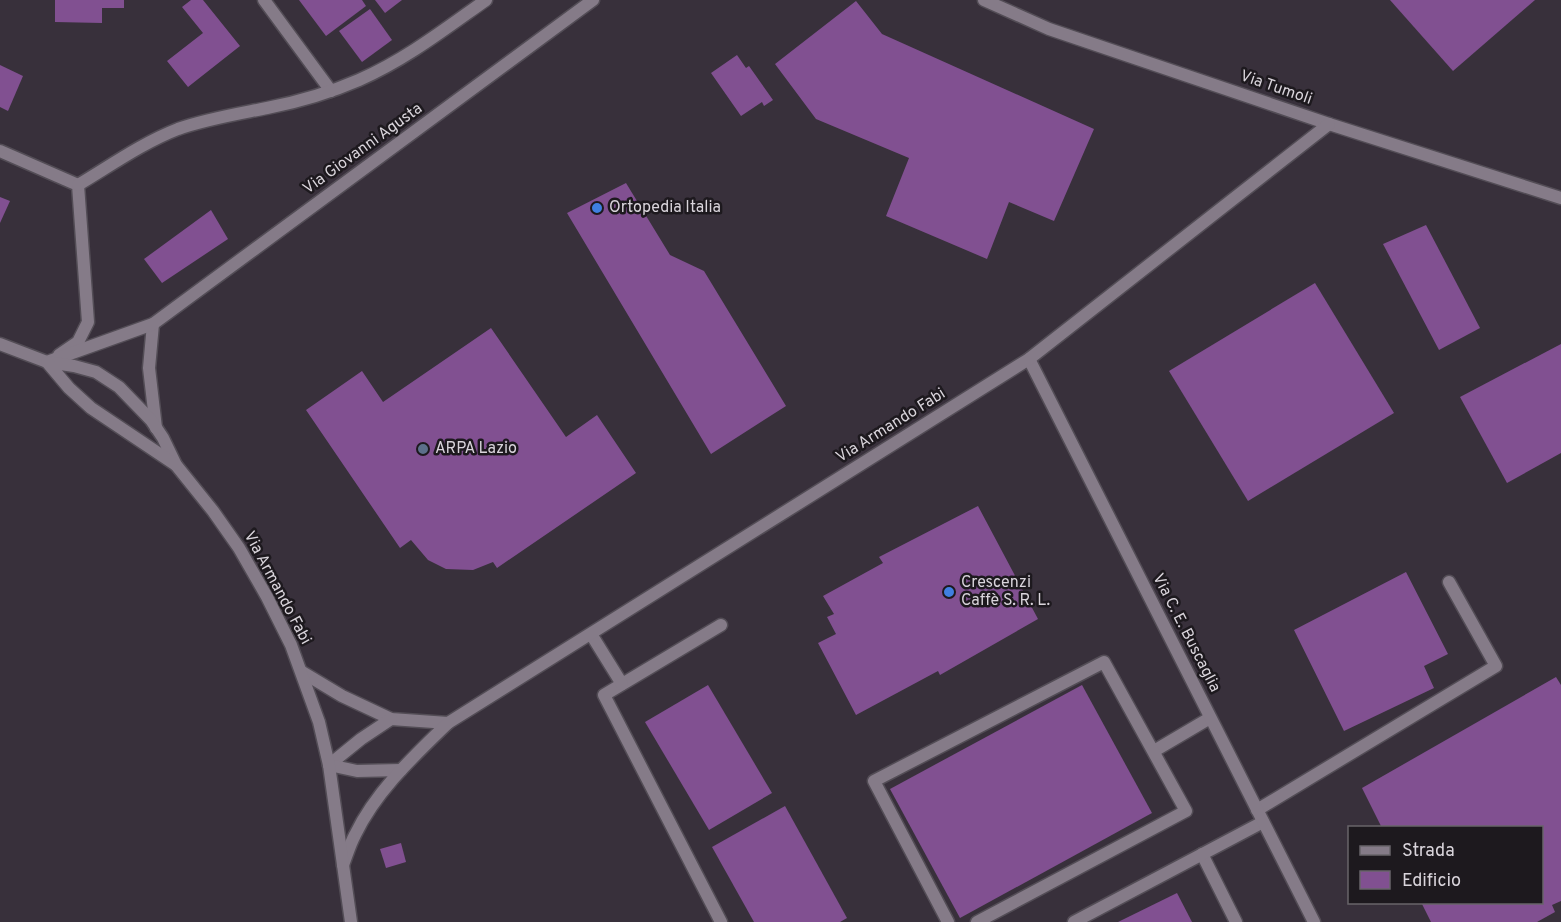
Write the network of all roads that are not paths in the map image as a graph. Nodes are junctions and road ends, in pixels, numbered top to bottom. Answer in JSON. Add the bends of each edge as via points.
{"nodes":[{"id":1,"x":264,"y":0,"type":"edge"},
{"id":2,"x":486,"y":0,"type":"edge"},
{"id":3,"x":593,"y":0,"type":"edge"},
{"id":4,"x":984,"y":0,"type":"edge"},
{"id":5,"x":331,"y":91,"type":"junction"},
{"id":6,"x":1329,"y":124,"type":"junction"},
{"id":7,"x":0,"y":151,"type":"edge"},
{"id":8,"x":78,"y":185,"type":"junction"},
{"id":9,"x":1561,"y":198,"type":"edge"},
{"id":10,"x":153,"y":324,"type":"junction"},
{"id":11,"x":0,"y":344,"type":"edge"},
{"id":12,"x":1029,"y":359,"type":"junction"},
{"id":13,"x":47,"y":362,"type":"junction"},
{"id":14,"x":156,"y":428,"type":"junction"},
{"id":15,"x":176,"y":465,"type":"junction"},
{"id":16,"x":1449,"y":582,"type":"dead end"},
{"id":17,"x":721,"y":625,"type":"dead end"},
{"id":18,"x":591,"y":634,"type":"junction"},
{"id":19,"x":302,"y":672,"type":"junction"},
{"id":20,"x":622,"y":684,"type":"junction"},
{"id":21,"x":1210,"y":718,"type":"junction"},
{"id":22,"x":392,"y":719,"type":"junction"},
{"id":23,"x":448,"y":723,"type":"junction"},
{"id":24,"x":1154,"y":751,"type":"junction"},
{"id":25,"x":329,"y":765,"type":"junction"},
{"id":26,"x":401,"y":770,"type":"junction"},
{"id":27,"x":1257,"y":810,"type":"junction"},
{"id":28,"x":1263,"y":822,"type":"junction"},
{"id":29,"x":1202,"y":854,"type":"junction"},
{"id":30,"x":343,"y":865,"type":"junction"},
{"id":31,"x":351,"y":922,"type":"edge"},
{"id":32,"x":721,"y":922,"type":"edge"},
{"id":33,"x":948,"y":922,"type":"edge"},
{"id":34,"x":977,"y":922,"type":"edge"},
{"id":35,"x":1074,"y":922,"type":"edge"},
{"id":36,"x":1236,"y":922,"type":"edge"},
{"id":37,"x":1314,"y":922,"type":"edge"}],
"edges":[{"from":1,"to":5,"type":"street"},
{"from":2,"to":5,"type":"street","via":[[394,63]]},
{"from":3,"to":10,"type":"street","name":"Via Giovanni Agusta"},
{"from":4,"to":6,"type":"street","name":"Via Tumoli","via":[[1049,28]]},
{"from":5,"to":8,"type":"street","via":[[177,130]]},
{"from":6,"to":9,"type":"street","name":"Via Tumoli"},
{"from":6,"to":12,"type":"street","name":"Via Armando Fabi"},
{"from":7,"to":8,"type":"street"},
{"from":8,"to":13,"type":"street","via":[[88,322],[78,342]]},
{"from":10,"to":13,"type":"street","name":"Via Giovanni Agusta"},
{"from":10,"to":14,"type":"street","via":[[149,368]]},
{"from":11,"to":13,"type":"street"},
{"from":12,"to":18,"type":"street","name":"Via Armando Fabi"},
{"from":12,"to":21,"type":"street","name":"Via C. E. Buscaglia"},
{"from":13,"to":14,"type":"street","via":[[85,369],[107,379],[137,404]]},
{"from":13,"to":15,"type":"street","via":[[91,408]]},
{"from":14,"to":15,"type":"street"},
{"from":15,"to":19,"type":"street","name":"Via Armando Fabi","via":[[239,548],[278,617]]},
{"from":16,"to":27,"type":"street","via":[[1496,666]]},
{"from":17,"to":20,"type":"street"},
{"from":18,"to":20,"type":"street"},
{"from":18,"to":23,"type":"street","name":"Via Armando Fabi"},
{"from":19,"to":22,"type":"street","name":"Via Armando Fabi"},
{"from":19,"to":25,"type":"street","name":"Via Armando Fabi"},
{"from":20,"to":32,"type":"street","via":[[604,695]]},
{"from":21,"to":24,"type":"street"},
{"from":21,"to":27,"type":"street","name":"Via C. E. Buscaglia"},
{"from":22,"to":23,"type":"street","name":"Via Armando Fabi"},
{"from":22,"to":25,"type":"street"},
{"from":23,"to":26,"type":"street","name":"Via Armando Fabi"},
{"from":24,"to":33,"type":"street","via":[[1104,662],[874,781]]},
{"from":24,"to":34,"type":"street","via":[[1186,811]]},
{"from":25,"to":26,"type":"street","via":[[357,771]]},
{"from":25,"to":30,"type":"street","name":"Via Armando Fabi"},
{"from":26,"to":30,"type":"street","name":"Via Armando Fabi","via":[[368,812]]},
{"from":27,"to":28,"type":"street","name":"Via C. E. Buscaglia"},
{"from":28,"to":29,"type":"street"},
{"from":28,"to":37,"type":"street","name":"Via C. E. Buscaglia"},
{"from":29,"to":35,"type":"street"},
{"from":29,"to":36,"type":"street"},
{"from":30,"to":31,"type":"street","name":"Via Armando Fabi"}]}
